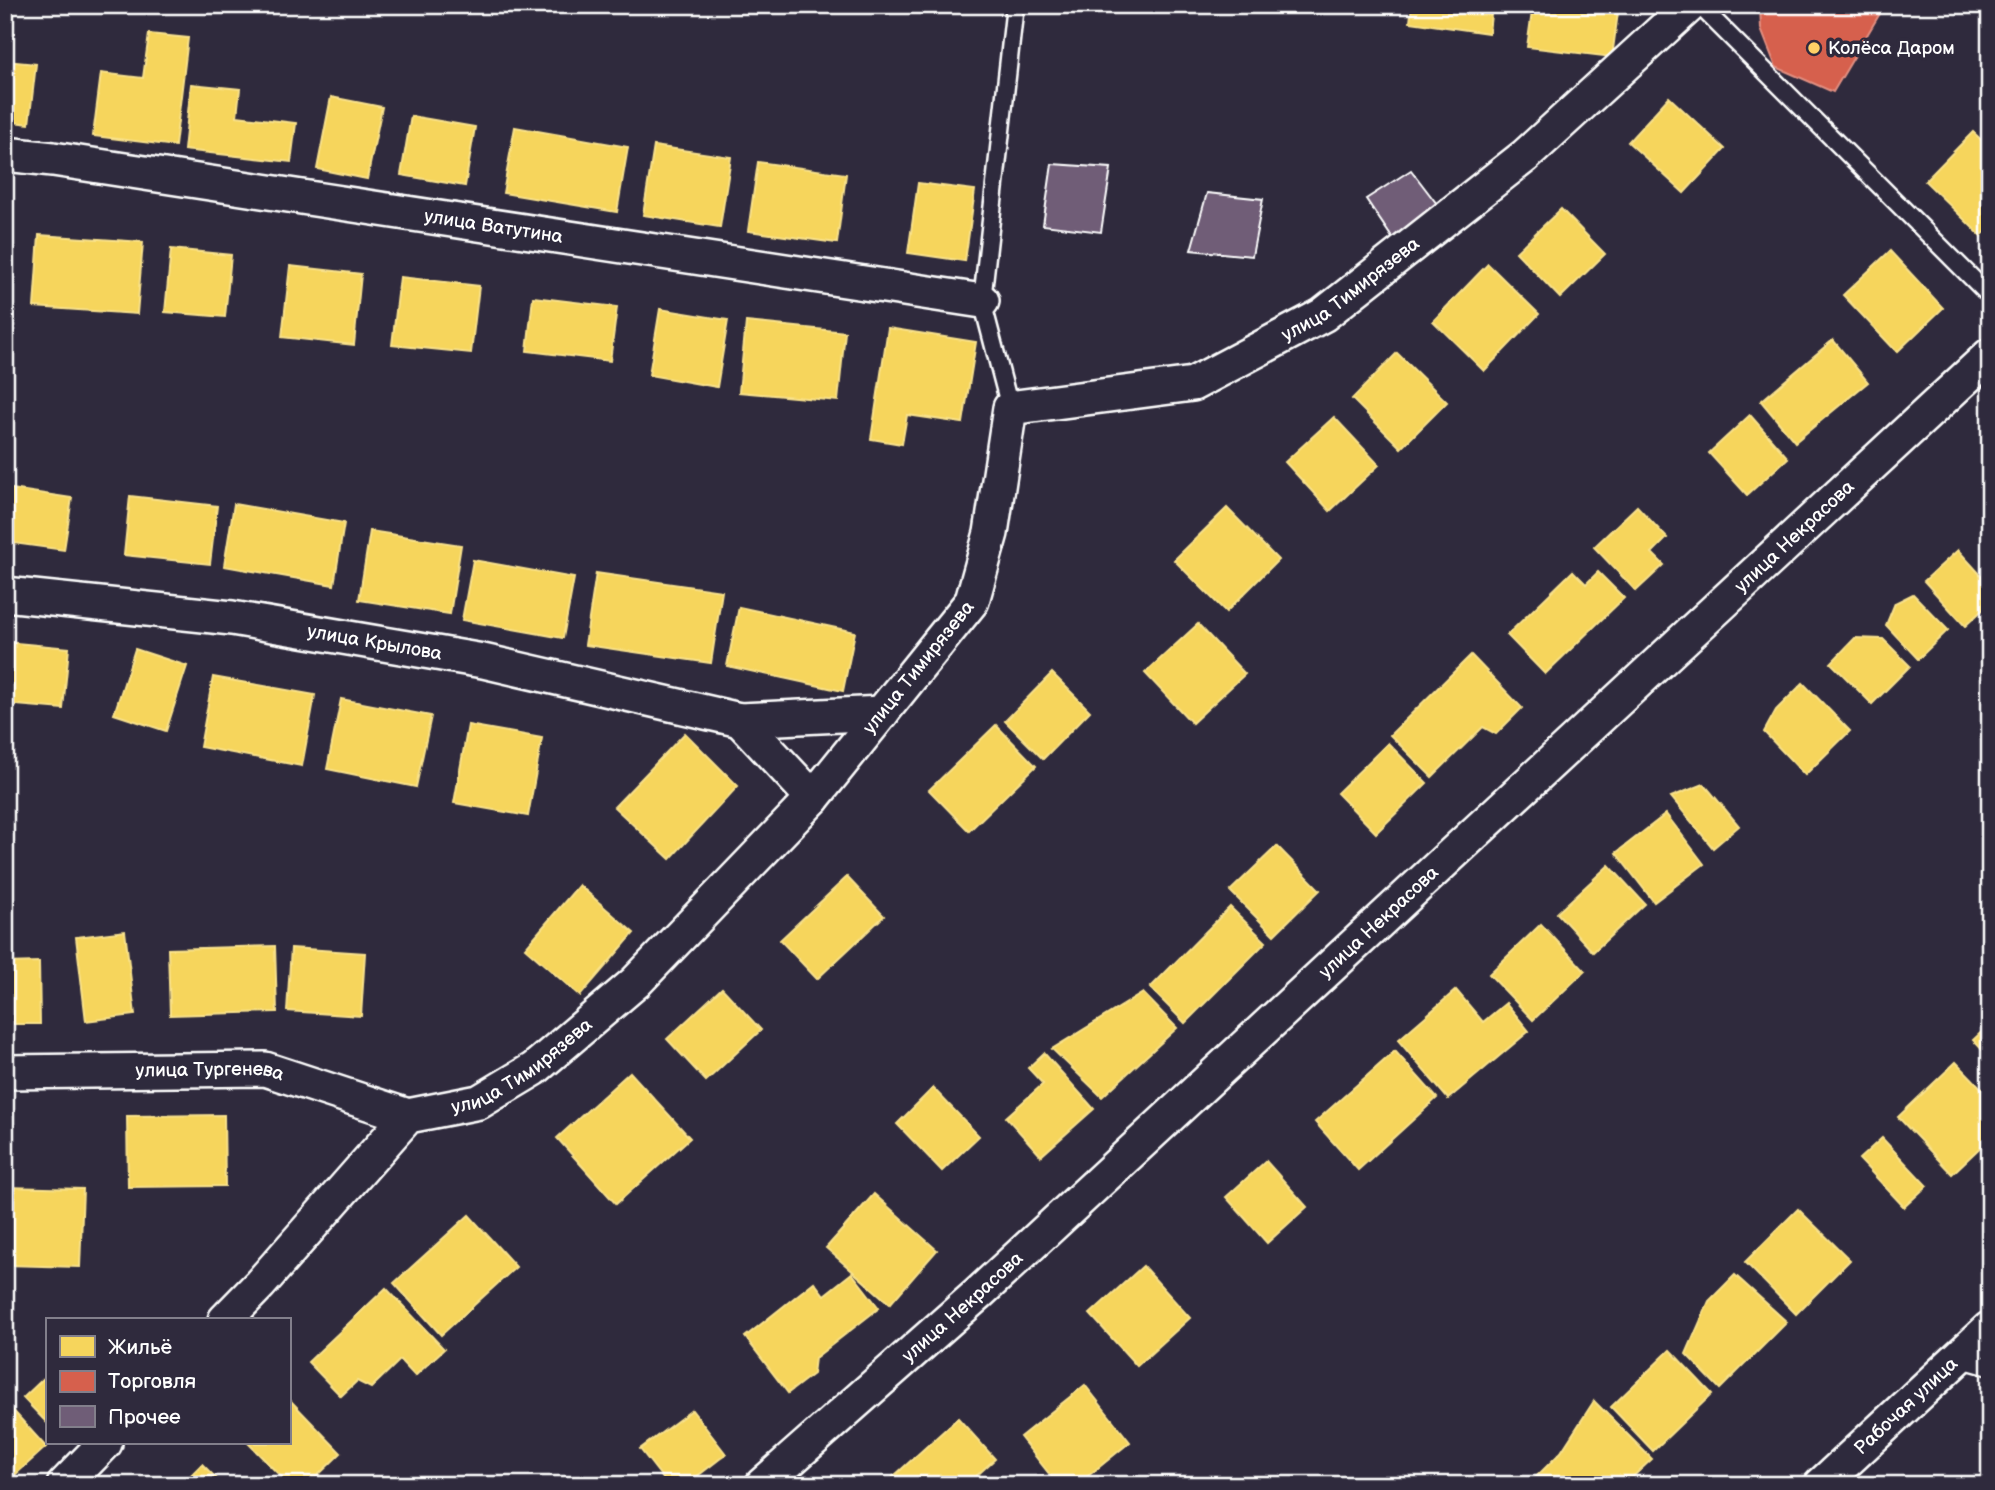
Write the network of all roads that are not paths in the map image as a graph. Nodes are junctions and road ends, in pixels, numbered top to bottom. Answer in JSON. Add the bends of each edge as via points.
{"nodes":[{"id":1,"x":1015,"y":5,"type":"edge"},
{"id":2,"x":1690,"y":5,"type":"edge"},
{"id":3,"x":1699,"y":5,"type":"edge"},
{"id":4,"x":5,"y":154,"type":"edge"},
{"id":5,"x":1990,"y":296,"type":"edge"},
{"id":6,"x":982,"y":301,"type":"junction"},
{"id":7,"x":1990,"y":355,"type":"edge"},
{"id":8,"x":1010,"y":408,"type":"junction"},
{"id":9,"x":5,"y":594,"type":"edge"},
{"id":10,"x":882,"y":713,"type":"junction"},
{"id":11,"x":740,"y":720,"type":"junction"},
{"id":12,"x":813,"y":798,"type":"junction"},
{"id":13,"x":5,"y":1072,"type":"edge"},
{"id":14,"x":408,"y":1116,"type":"junction"},
{"id":15,"x":227,"y":1318,"type":"edge"},
{"id":16,"x":1990,"y":1328,"type":"edge"},
{"id":17,"x":1955,"y":1358,"type":"junction"},
{"id":18,"x":1990,"y":1367,"type":"edge"},
{"id":19,"x":104,"y":1444,"type":"edge"},
{"id":20,"x":64,"y":1485,"type":"edge"},
{"id":21,"x":762,"y":1485,"type":"edge"},
{"id":22,"x":1821,"y":1485,"type":"edge"}],
"edges":[{"from":1,"to":6,"type":"lane"},
{"from":2,"to":8,"type":"street","name":"улица Тимирязева","via":[[1525,156],[1323,315],[1193,384]]},
{"from":3,"to":5,"type":"lane"},
{"from":4,"to":6,"type":"street","name":"улица Ватутина"},
{"from":6,"to":8,"type":"lane"},
{"from":7,"to":21,"type":"street","name":"улица Некрасова","via":[[978,1294]]},
{"from":8,"to":10,"type":"street","name":"улица Тимирязева","via":[[991,533],[972,601]]},
{"from":9,"to":11,"type":"street","name":"улица Крылова","via":[[232,618],[482,661]]},
{"from":10,"to":11,"type":"street","name":"улица Крылова"},
{"from":10,"to":12,"type":"street","name":"улица Тимирязева"},
{"from":11,"to":12,"type":"street"},
{"from":12,"to":14,"type":"street","name":"улица Тимирязева","via":[[636,982],[534,1069],[479,1102]]},
{"from":13,"to":14,"type":"street","name":"улица Тургенева","via":[[265,1069]]},
{"from":14,"to":15,"type":"street"},
{"from":16,"to":17,"type":"street","name":"Рабочая улица"},
{"from":17,"to":18,"type":"lane"},
{"from":17,"to":22,"type":"street","name":"Рабочая улица"},
{"from":19,"to":20,"type":"street"}]}
